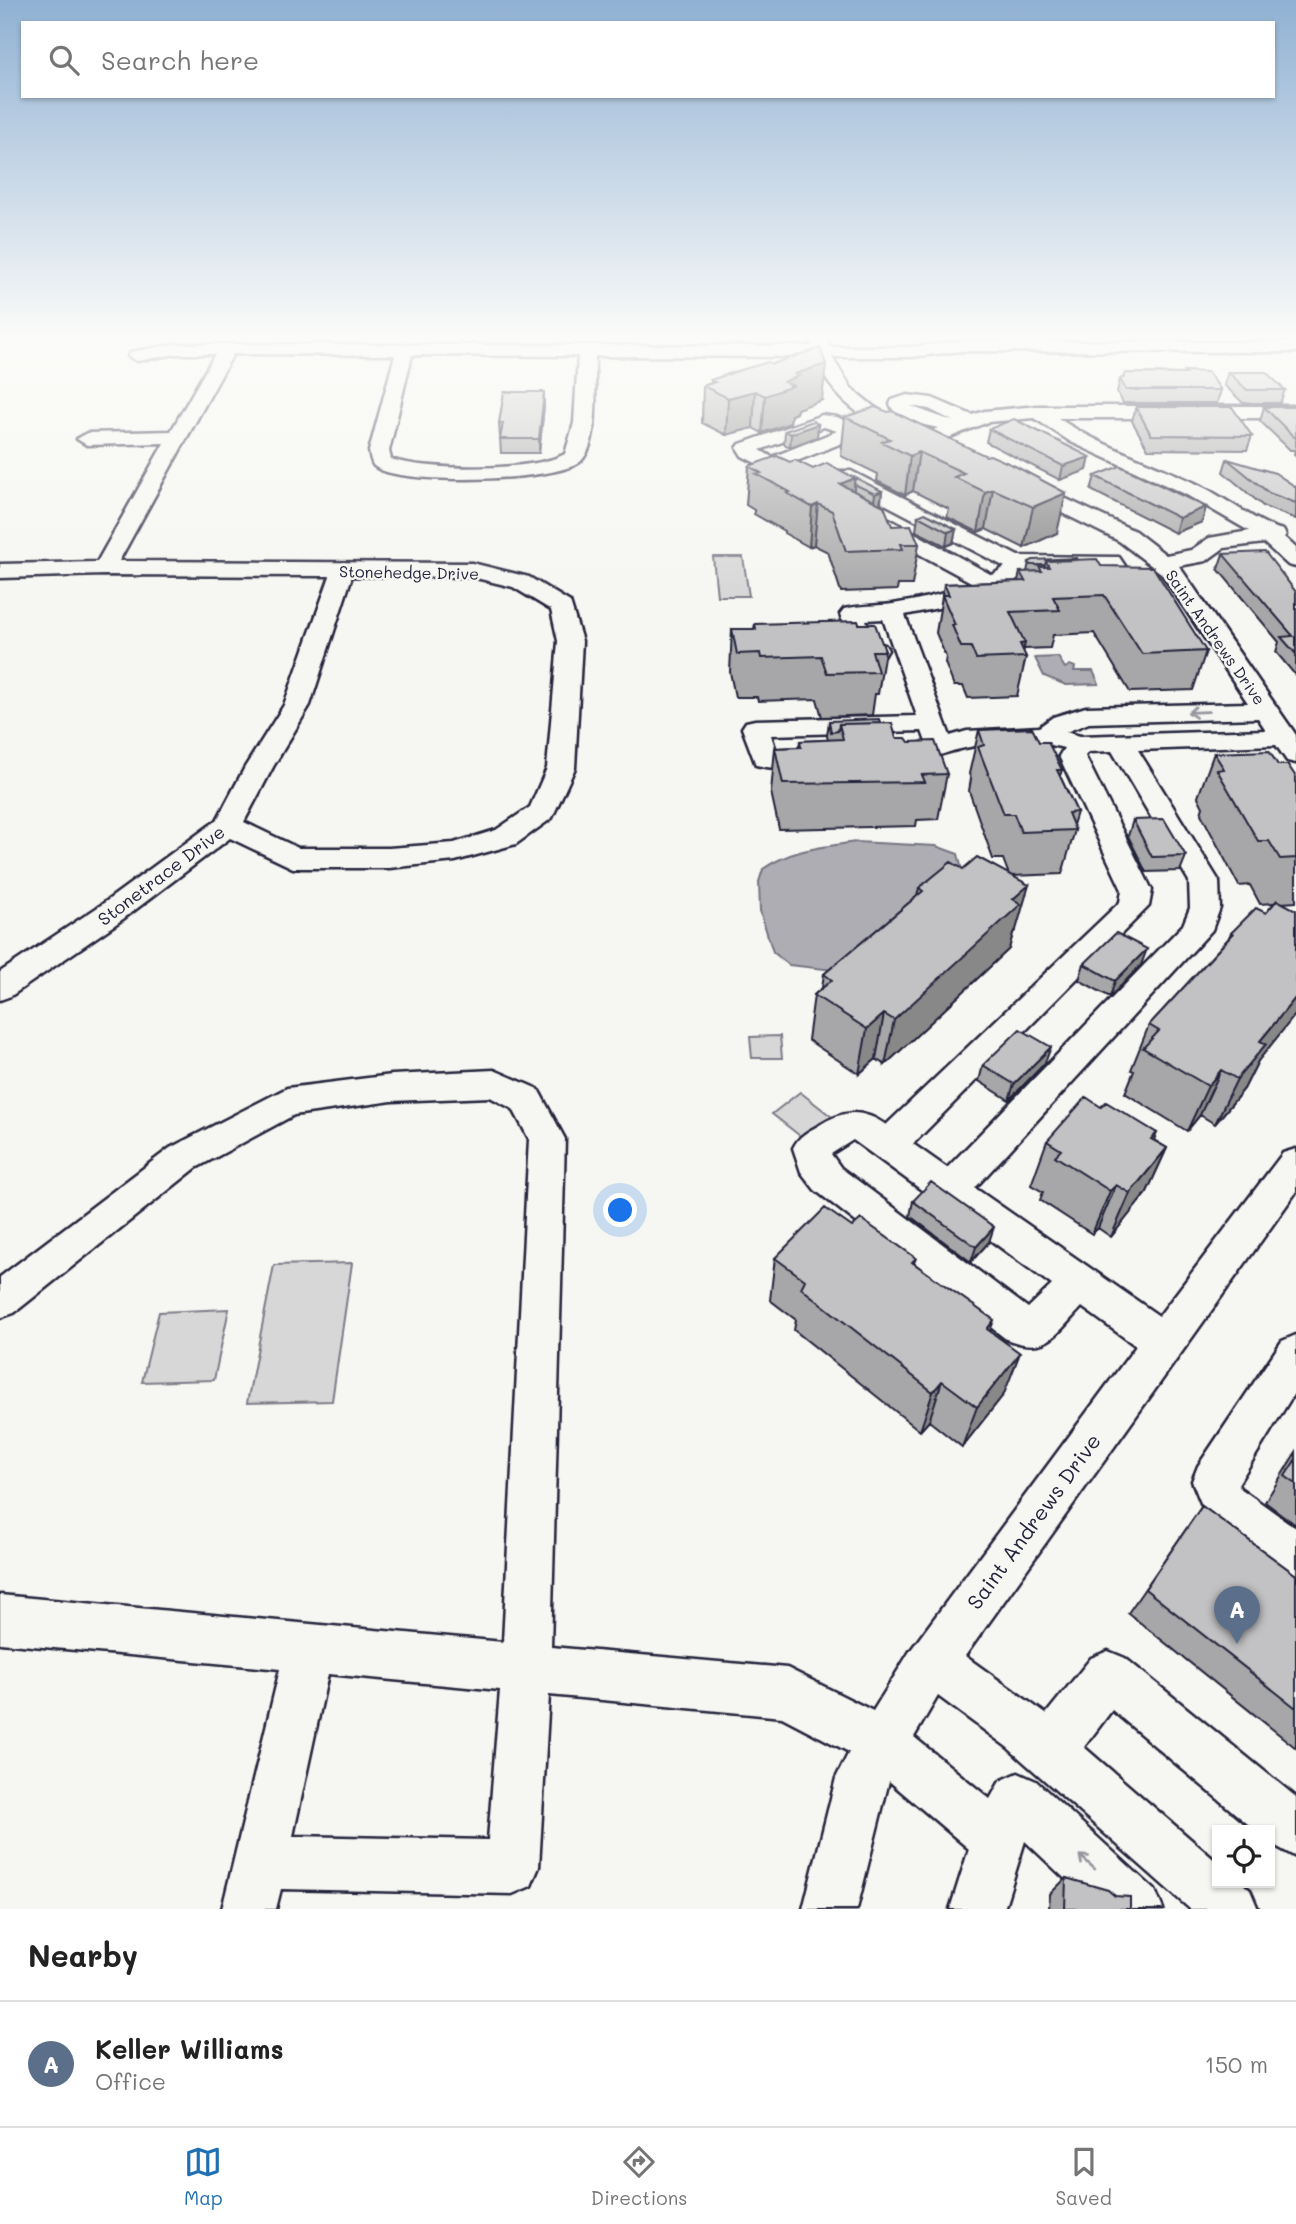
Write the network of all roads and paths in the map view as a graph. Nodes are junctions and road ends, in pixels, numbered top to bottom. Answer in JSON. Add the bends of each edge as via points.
{"nodes":[{"id":1,"x":187,"y":423,"type":"edge"},
{"id":2,"x":386,"y":423,"type":"edge"},
{"id":3,"x":583,"y":423,"type":"edge"},
{"id":4,"x":816,"y":423,"type":"edge"},
{"id":5,"x":834,"y":423,"type":"edge"},
{"id":6,"x":875,"y":423,"type":"edge"},
{"id":7,"x":890,"y":423,"type":"edge"},
{"id":8,"x":970,"y":423,"type":"edge"},
{"id":9,"x":1054,"y":423,"type":"edge"},
{"id":10,"x":853,"y":432,"type":"junction"},
{"id":11,"x":179,"y":437,"type":"junction"},
{"id":12,"x":87,"y":439,"type":"dead end"},
{"id":13,"x":926,"y":440,"type":"junction"},
{"id":14,"x":951,"y":452,"type":"edge"},
{"id":15,"x":801,"y":453,"type":"junction"},
{"id":16,"x":771,"y":465,"type":"junction"},
{"id":17,"x":1002,"y":476,"type":"edge"},
{"id":18,"x":818,"y":490,"type":"edge"},
{"id":19,"x":865,"y":514,"type":"edge"},
{"id":20,"x":1296,"y":534,"type":"edge"},
{"id":21,"x":1266,"y":535,"type":"junction"},
{"id":22,"x":1296,"y":560,"type":"edge"},
{"id":23,"x":1162,"y":562,"type":"junction"},
{"id":24,"x":1024,"y":565,"type":"junction"},
{"id":25,"x":104,"y":568,"type":"junction"},
{"id":26,"x":343,"y":570,"type":"junction"},
{"id":27,"x":0,"y":571,"type":"edge"},
{"id":28,"x":994,"y":583,"type":"junction"},
{"id":29,"x":1085,"y":587,"type":"edge"},
{"id":30,"x":1058,"y":588,"type":"edge"},
{"id":31,"x":892,"y":611,"type":"junction"},
{"id":32,"x":905,"y":649,"type":"junction"},
{"id":33,"x":1266,"y":710,"type":"junction"},
{"id":34,"x":1150,"y":714,"type":"junction"},
{"id":35,"x":1045,"y":735,"type":"junction"},
{"id":36,"x":936,"y":736,"type":"junction"},
{"id":37,"x":1166,"y":741,"type":"junction"},
{"id":38,"x":1121,"y":743,"type":"junction"},
{"id":39,"x":1080,"y":744,"type":"junction"},
{"id":40,"x":1290,"y":746,"type":"edge"},
{"id":41,"x":897,"y":756,"type":"edge"},
{"id":42,"x":844,"y":757,"type":"edge"},
{"id":43,"x":228,"y":826,"type":"junction"},
{"id":44,"x":0,"y":988,"type":"edge"},
{"id":45,"x":888,"y":1146,"type":"junction"},
{"id":46,"x":1296,"y":1164,"type":"edge"},
{"id":47,"x":949,"y":1191,"type":"junction"},
{"id":48,"x":1080,"y":1283,"type":"junction"},
{"id":49,"x":0,"y":1300,"type":"edge"},
{"id":50,"x":1163,"y":1342,"type":"junction"},
{"id":51,"x":1296,"y":1354,"type":"edge"},
{"id":52,"x":1296,"y":1556,"type":"edge"},
{"id":53,"x":0,"y":1619,"type":"edge"},
{"id":54,"x":309,"y":1648,"type":"junction"},
{"id":55,"x":932,"y":1662,"type":"junction"},
{"id":56,"x":526,"y":1668,"type":"junction"},
{"id":57,"x":883,"y":1743,"type":"junction"},
{"id":58,"x":1049,"y":1751,"type":"junction"},
{"id":59,"x":1008,"y":1819,"type":"junction"},
{"id":60,"x":1296,"y":1831,"type":"edge"},
{"id":61,"x":255,"y":1886,"type":"edge"},
{"id":62,"x":986,"y":1906,"type":"edge"},
{"id":63,"x":830,"y":1909,"type":"edge"},
{"id":64,"x":1136,"y":1909,"type":"edge"},
{"id":65,"x":1231,"y":1909,"type":"edge"}],
"edges":[{"from":1,"to":11,"type":"street"},
{"from":2,"to":3,"type":"street","via":[[379,451],[382,463],[403,469],[516,472],[569,463],[582,440]]},
{"from":4,"to":16,"type":"street","via":[[747,448]]},
{"from":5,"to":10,"type":"street"},
{"from":6,"to":10,"type":"street"},
{"from":7,"to":13,"type":"street"},
{"from":8,"to":13,"type":"street"},
{"from":9,"to":21,"type":"street","via":[[1075,437],[1204,495]]},
{"from":10,"to":15,"type":"street"},
{"from":11,"to":12,"type":"street"},
{"from":11,"to":25,"type":"street"},
{"from":13,"to":14,"type":"street"},
{"from":15,"to":16,"type":"street"},
{"from":15,"to":24,"type":"street"},
{"from":16,"to":18,"type":"street"},
{"from":17,"to":23,"type":"street","name":"Saint Andrews Drive","via":[[1127,536]]},
{"from":19,"to":28,"type":"street"},
{"from":20,"to":21,"type":"street"},
{"from":21,"to":22,"type":"street"},
{"from":21,"to":23,"type":"street","via":[[1230,540],[1198,556]]},
{"from":23,"to":33,"type":"street","name":"Saint Andrews Drive"},
{"from":24,"to":28,"type":"street"},
{"from":24,"to":29,"type":"street","via":[[1111,562],[1127,585]]},
{"from":25,"to":26,"type":"street","name":"Stonehedge Drive"},
{"from":25,"to":27,"type":"street","name":"Stonehedge Drive"},
{"from":26,"to":43,"type":"street","name":"Stonetrace Drive","via":[[297,705]]},
{"from":26,"to":43,"type":"street","name":"Stonehedge Drive","via":[[472,570],[521,582],[562,607],[570,642],[561,768],[542,812],[493,841],[455,852],[388,858],[293,858]]},
{"from":28,"to":30,"type":"street","via":[[1003,590]]},
{"from":28,"to":31,"type":"street","via":[[954,598]]},
{"from":31,"to":32,"type":"street"},
{"from":31,"to":32,"type":"street","via":[[852,614],[865,649]]},
{"from":32,"to":36,"type":"street"},
{"from":33,"to":34,"type":"street","one_way":true},
{"from":33,"to":40,"type":"street","name":"Saint Andrews Drive"},
{"from":34,"to":35,"type":"street","via":[[1086,715]]},
{"from":34,"to":37,"type":"street"},
{"from":35,"to":36,"type":"street"},
{"from":35,"to":39,"type":"street"},
{"from":36,"to":41,"type":"street"},
{"from":36,"to":42,"type":"street","via":[[755,728],[765,759]]},
{"from":37,"to":38,"type":"street"},
{"from":37,"to":40,"type":"street"},
{"from":38,"to":39,"type":"street"},
{"from":38,"to":47,"type":"street","via":[[1204,881],[1206,908],[1197,930]]},
{"from":39,"to":45,"type":"street","via":[[1072,756],[1137,890],[1134,906]]},
{"from":43,"to":44,"type":"street","name":"Stonetrace Drive"},
{"from":45,"to":47,"type":"street"},
{"from":45,"to":48,"type":"street","via":[[860,1126],[846,1126],[811,1148],[811,1154],[828,1179],[1020,1326],[1035,1328]]},
{"from":46,"to":50,"type":"street","name":"Saint Andrews Drive"},
{"from":47,"to":48,"type":"street"},
{"from":48,"to":50,"type":"street"},
{"from":49,"to":56,"type":"street","via":[[183,1158],[287,1102],[392,1088],[494,1083],[526,1099],[547,1139]]},
{"from":50,"to":55,"type":"street","name":"Saint Andrews Drive"},
{"from":51,"to":52,"type":"street","via":[[1214,1480],[1224,1504]]},
{"from":53,"to":54,"type":"street"},
{"from":54,"to":56,"type":"street"},
{"from":54,"to":61,"type":"street"},
{"from":55,"to":57,"type":"street","name":"Saint Andrews Drive"},
{"from":55,"to":58,"type":"street"},
{"from":56,"to":57,"type":"street","via":[[787,1693]]},
{"from":56,"to":61,"type":"street","via":[[512,1867]]},
{"from":57,"to":59,"type":"street"},
{"from":57,"to":63,"type":"street","name":"Saint Andrews Drive","via":[[862,1778]]},
{"from":58,"to":60,"type":"street","via":[[1108,1675]]},
{"from":58,"to":65,"type":"street"},
{"from":59,"to":62,"type":"street"},
{"from":64,"to":59,"type":"street","one_way":true}]}
